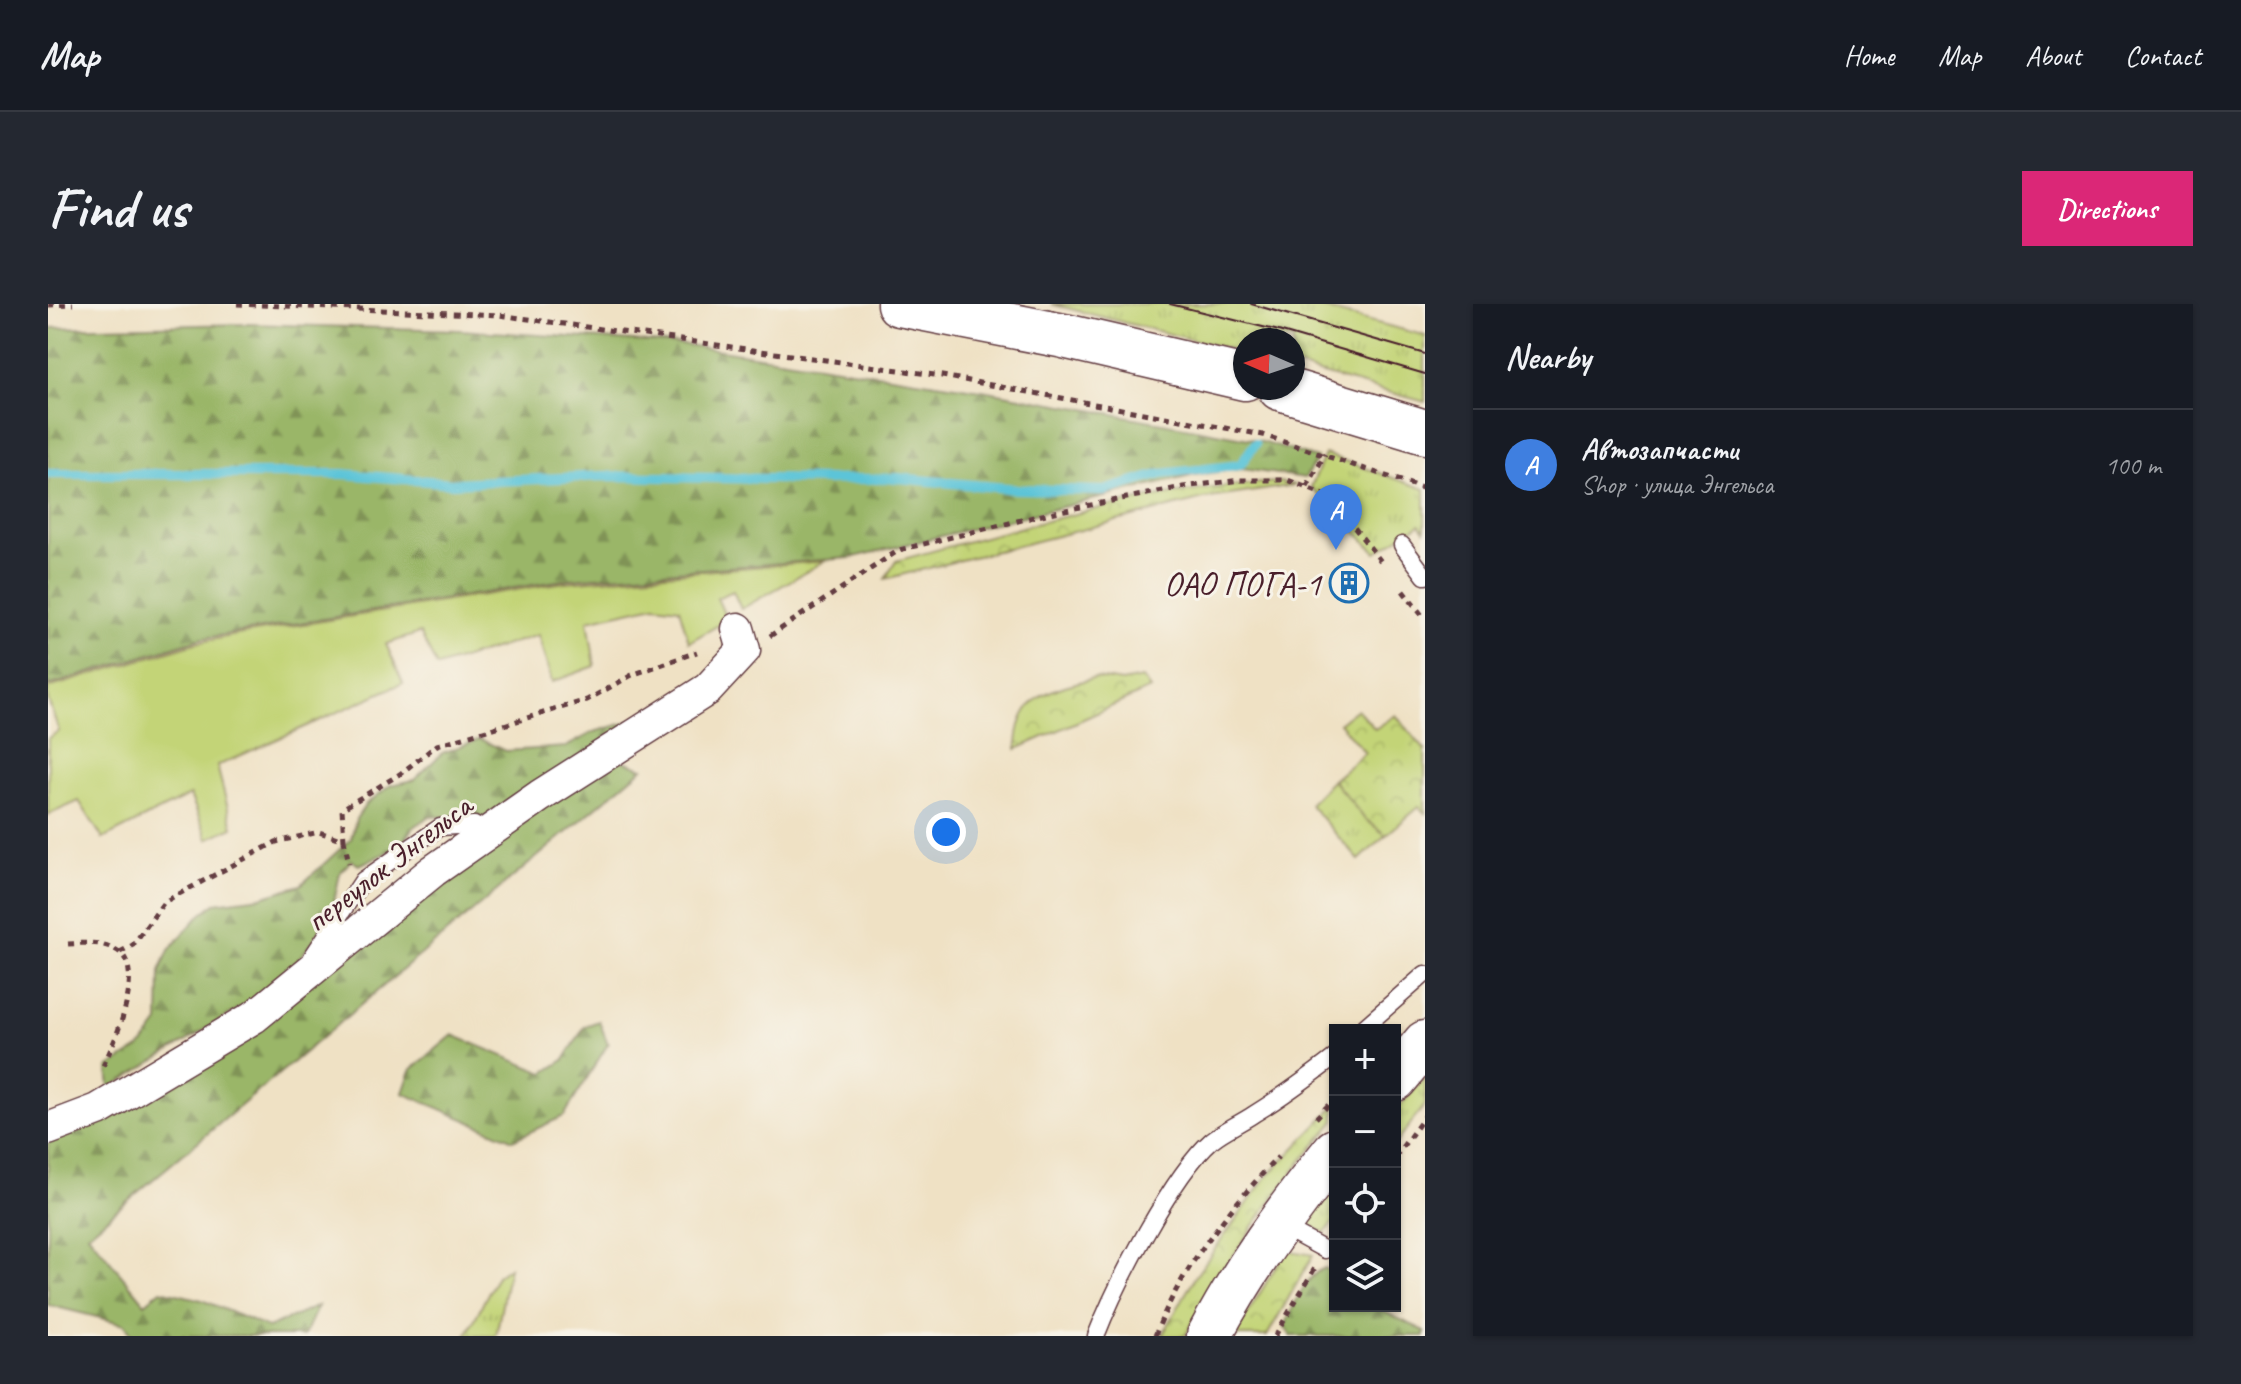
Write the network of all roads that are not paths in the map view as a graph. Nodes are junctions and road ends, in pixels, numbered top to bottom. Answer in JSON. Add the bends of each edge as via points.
{"nodes":[{"id":1,"x":899,"y":304,"type":"edge"},
{"id":2,"x":1233,"y":375,"type":"edge"},
{"id":3,"x":1305,"y":396,"type":"edge"},
{"id":4,"x":1425,"y":432,"type":"edge"},
{"id":5,"x":1402,"y":545,"type":"dead end"},
{"id":6,"x":1425,"y":576,"type":"edge"},
{"id":7,"x":741,"y":639,"type":"road end"},
{"id":8,"x":480,"y":838,"type":"junction"},
{"id":9,"x":1425,"y":974,"type":"edge"},
{"id":10,"x":287,"y":991,"type":"junction"},
{"id":11,"x":1368,"y":1024,"type":"edge"},
{"id":12,"x":1425,"y":1043,"type":"edge"},
{"id":13,"x":1329,"y":1061,"type":"edge"},
{"id":14,"x":1401,"y":1072,"type":"edge"},
{"id":15,"x":60,"y":1125,"type":"edge"},
{"id":16,"x":1324,"y":1136,"type":"edge"},
{"id":17,"x":1277,"y":1224,"type":"junction"},
{"id":18,"x":1325,"y":1250,"type":"road end"},
{"id":19,"x":1096,"y":1336,"type":"edge"},
{"id":20,"x":1209,"y":1336,"type":"edge"}],
"edges":[{"from":1,"to":2,"type":"main road"},
{"from":3,"to":4,"type":"main road"},
{"from":5,"to":6,"type":"lane"},
{"from":7,"to":8,"type":"street","name":"переулок Энгельса","via":[[708,689]]},
{"from":8,"to":10,"type":"street","name":"переулок Энгельса"},
{"from":8,"to":10,"type":"lane","via":[[474,825],[440,827],[363,880]]},
{"from":9,"to":11,"type":"lane"},
{"from":10,"to":15,"type":"street","name":"переулок Энгельса","via":[[254,1017],[98,1110]]},
{"from":12,"to":14,"type":"main road"},
{"from":13,"to":19,"type":"lane","via":[[1204,1150],[1113,1293]]},
{"from":16,"to":17,"type":"main road"},
{"from":17,"to":18,"type":"lane"},
{"from":17,"to":20,"type":"main road"}]}
